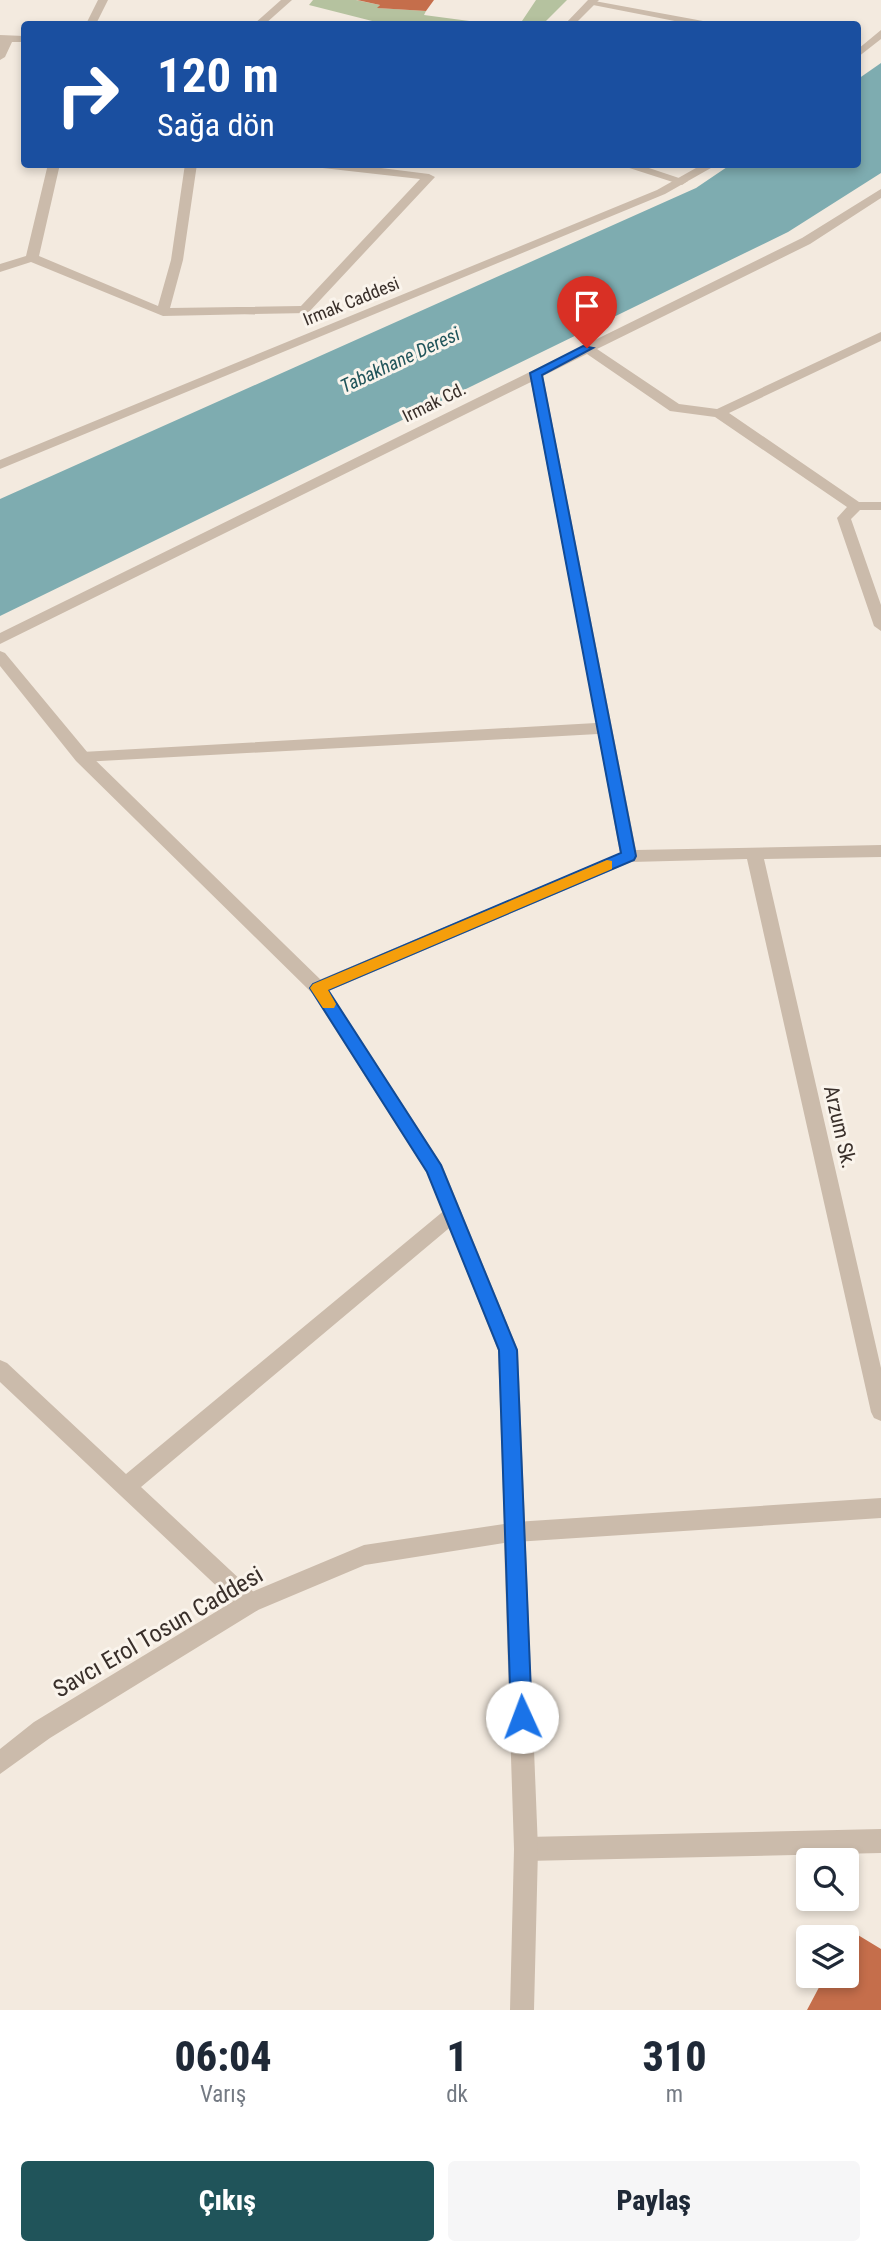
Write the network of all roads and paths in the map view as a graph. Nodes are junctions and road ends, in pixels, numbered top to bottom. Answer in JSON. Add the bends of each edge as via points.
{"nodes":[{"id":1,"x":103,"y":0,"type":"edge"},
{"id":2,"x":287,"y":0,"type":"edge"},
{"id":3,"x":594,"y":1,"type":"edge"},
{"id":4,"x":92,"y":21,"type":"edge"},
{"id":5,"x":262,"y":21,"type":"edge"},
{"id":6,"x":573,"y":21,"type":"edge"},
{"id":7,"x":690,"y":21,"type":"edge"},
{"id":8,"x":881,"y":33,"type":"edge"},
{"id":9,"x":4,"y":38,"type":"edge"},
{"id":10,"x":861,"y":51,"type":"edge"},
{"id":11,"x":0,"y":57,"type":"edge"},
{"id":12,"x":53,"y":168,"type":"edge"},
{"id":13,"x":190,"y":168,"type":"edge"},
{"id":14,"x":349,"y":168,"type":"edge"},
{"id":15,"x":636,"y":168,"type":"edge"},
{"id":16,"x":706,"y":168,"type":"edge"},
{"id":17,"x":682,"y":181,"type":"junction"},
{"id":18,"x":881,"y":193,"type":"edge"},
{"id":19,"x":32,"y":258,"type":"junction"},
{"id":20,"x":0,"y":268,"type":"edge"},
{"id":21,"x":163,"y":312,"type":"junction"},
{"id":22,"x":881,"y":336,"type":"edge"},
{"id":23,"x":587,"y":348,"type":"junction"},
{"id":24,"x":536,"y":373,"type":"junction"},
{"id":25,"x":719,"y":413,"type":"junction"},
{"id":26,"x":0,"y":465,"type":"edge"},
{"id":27,"x":856,"y":506,"type":"junction"},
{"id":28,"x":881,"y":506,"type":"edge"},
{"id":29,"x":881,"y":625,"type":"edge"},
{"id":30,"x":0,"y":639,"type":"edge"},
{"id":31,"x":0,"y":656,"type":"edge"},
{"id":32,"x":604,"y":727,"type":"junction"},
{"id":33,"x":82,"y":757,"type":"junction"},
{"id":34,"x":881,"y":851,"type":"edge"},
{"id":35,"x":754,"y":853,"type":"junction"},
{"id":36,"x":629,"y":856,"type":"junction"},
{"id":37,"x":318,"y":988,"type":"junction"},
{"id":38,"x":453,"y":1213,"type":"junction"},
{"id":39,"x":0,"y":1369,"type":"edge"},
{"id":40,"x":881,"y":1412,"type":"edge"},
{"id":41,"x":126,"y":1488,"type":"junction"},
{"id":42,"x":881,"y":1508,"type":"edge"},
{"id":43,"x":515,"y":1532,"type":"junction"},
{"id":44,"x":250,"y":1603,"type":"junction"},
{"id":45,"x":0,"y":1763,"type":"edge"},
{"id":46,"x":881,"y":1841,"type":"edge"},
{"id":47,"x":526,"y":1849,"type":"junction"},
{"id":48,"x":522,"y":2010,"type":"edge"}],
"edges":[{"from":1,"to":4,"type":"street"},
{"from":2,"to":5,"type":"street"},
{"from":3,"to":6,"type":"street"},
{"from":3,"to":7,"type":"street"},
{"from":8,"to":10,"type":"street"},
{"from":9,"to":11,"type":"street"},
{"from":12,"to":19,"type":"street"},
{"from":13,"to":21,"type":"street","via":[[177,260]]},
{"from":14,"to":21,"type":"street","via":[[429,177],[304,310]]},
{"from":15,"to":17,"type":"street"},
{"from":16,"to":17,"type":"street","name":"Irmak Caddesi"},
{"from":17,"to":26,"type":"street","name":"Irmak Caddesi"},
{"from":18,"to":23,"type":"street","name":"Irmak Cd.","via":[[806,241]]},
{"from":19,"to":20,"type":"street"},
{"from":19,"to":21,"type":"street"},
{"from":22,"to":25,"type":"street"},
{"from":23,"to":24,"type":"street","name":"Irmak Cd."},
{"from":23,"to":25,"type":"street","via":[[675,408]]},
{"from":24,"to":30,"type":"street","name":"Irmak Cd."},
{"from":24,"to":32,"type":"street"},
{"from":25,"to":27,"type":"street"},
{"from":27,"to":28,"type":"street"},
{"from":27,"to":29,"type":"street","via":[[844,518]]},
{"from":31,"to":33,"type":"street"},
{"from":32,"to":33,"type":"street"},
{"from":32,"to":36,"type":"street"},
{"from":33,"to":37,"type":"street"},
{"from":34,"to":35,"type":"street"},
{"from":35,"to":36,"type":"street"},
{"from":35,"to":40,"type":"street","name":"Arzum Sk."},
{"from":36,"to":37,"type":"street"},
{"from":37,"to":38,"type":"street","via":[[435,1170]]},
{"from":38,"to":41,"type":"street"},
{"from":38,"to":43,"type":"street","via":[[508,1350]]},
{"from":39,"to":41,"type":"street"},
{"from":41,"to":44,"type":"street"},
{"from":42,"to":43,"type":"street","name":"Savcı Erol Tosun Caddesi"},
{"from":43,"to":44,"type":"street","name":"Savcı Erol Tosun Caddesi","via":[[364,1555]]},
{"from":43,"to":47,"type":"street"},
{"from":44,"to":45,"type":"street","name":"Savcı Erol Tosun Caddesi","via":[[42,1730]]},
{"from":46,"to":47,"type":"street"},
{"from":47,"to":48,"type":"street"}]}
